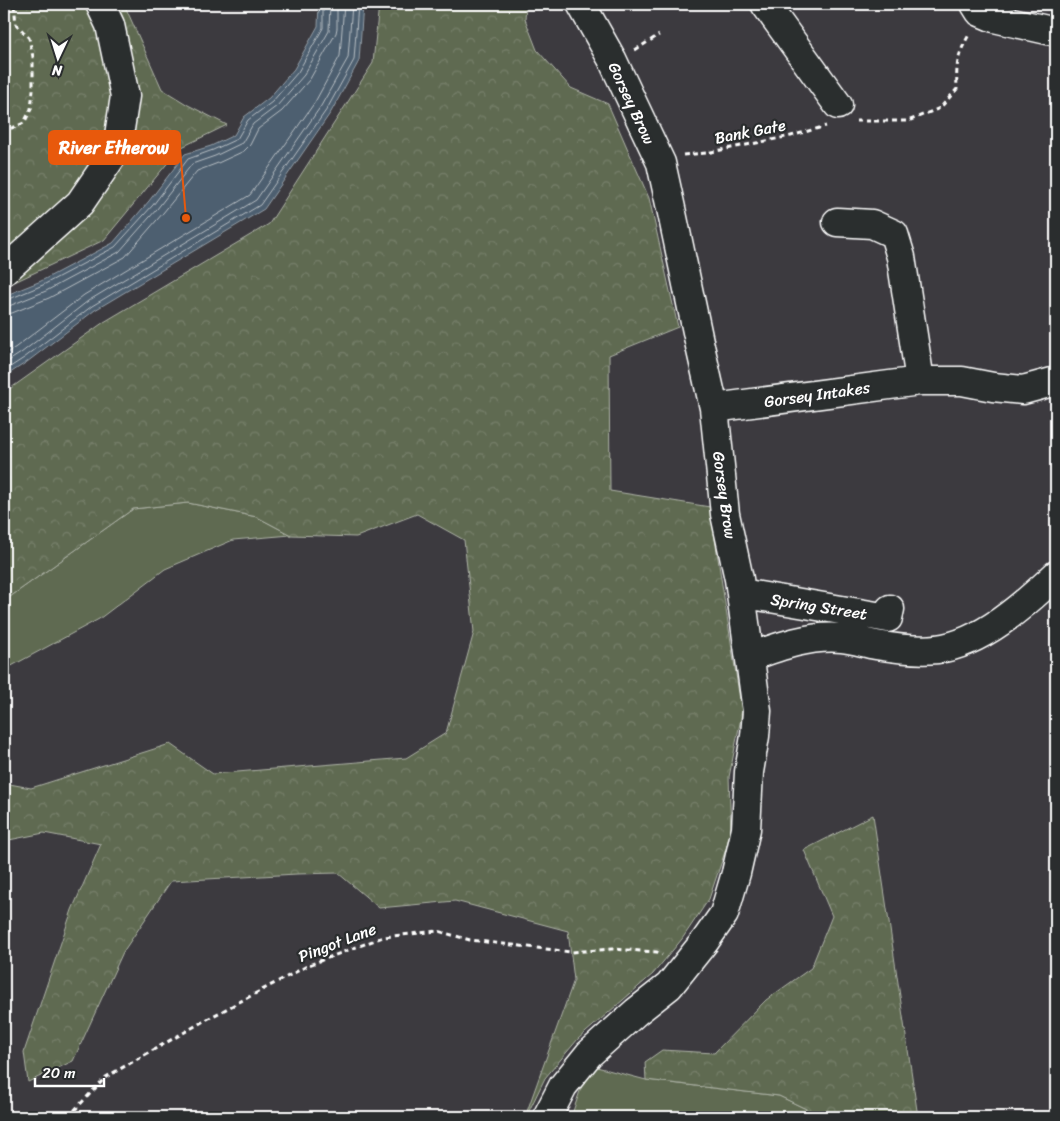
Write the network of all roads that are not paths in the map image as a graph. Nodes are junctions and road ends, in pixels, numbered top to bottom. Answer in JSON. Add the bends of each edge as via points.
{"nodes":[{"id":1,"x":100,"y":4,"type":"edge"},
{"id":2,"x":581,"y":4,"type":"edge"},
{"id":3,"x":765,"y":4,"type":"edge"},
{"id":4,"x":977,"y":8,"type":"edge"},
{"id":5,"x":1056,"y":32,"type":"edge"},
{"id":6,"x":839,"y":117,"type":"road end"},
{"id":7,"x":837,"y":222,"type":"dead end"},
{"id":8,"x":4,"y":271,"type":"edge"},
{"id":9,"x":920,"y":381,"type":"junction"},
{"id":10,"x":1056,"y":381,"type":"edge"},
{"id":11,"x":714,"y":408,"type":"junction"},
{"id":12,"x":1056,"y":576,"type":"edge"},
{"id":13,"x":741,"y":593,"type":"junction"},
{"id":14,"x":890,"y":608,"type":"dead end"},
{"id":15,"x":750,"y":657,"type":"junction"},
{"id":16,"x":547,"y":1117,"type":"edge"}],
"edges":[{"from":1,"to":8,"type":"street","via":[[110,25],[125,96],[118,149],[80,204]]},
{"from":2,"to":11,"type":"street","name":"Gorsey Brow","via":[[612,59],[660,163]]},
{"from":3,"to":6,"type":"street"},
{"from":4,"to":5,"type":"street","via":[[994,18]]},
{"from":7,"to":9,"type":"street","via":[[872,224],[894,234],[901,257]]},
{"from":9,"to":10,"type":"street","name":"Gorsey Intakes","via":[[962,381],[1023,390]]},
{"from":9,"to":11,"type":"street","name":"Gorsey Intakes"},
{"from":11,"to":13,"type":"street","name":"Gorsey Brow","via":[[725,514]]},
{"from":12,"to":15,"type":"street","via":[[1002,620],[960,644],[937,649],[910,649],[843,638],[812,638]]},
{"from":13,"to":14,"type":"street","name":"Spring Street","via":[[888,618]]},
{"from":13,"to":15,"type":"street","name":"Gorsey Brow"},
{"from":15,"to":16,"type":"street","name":"Gorsey Brow","via":[[758,711],[749,772],[746,829],[724,914],[677,977],[589,1054],[563,1086]]}]}
